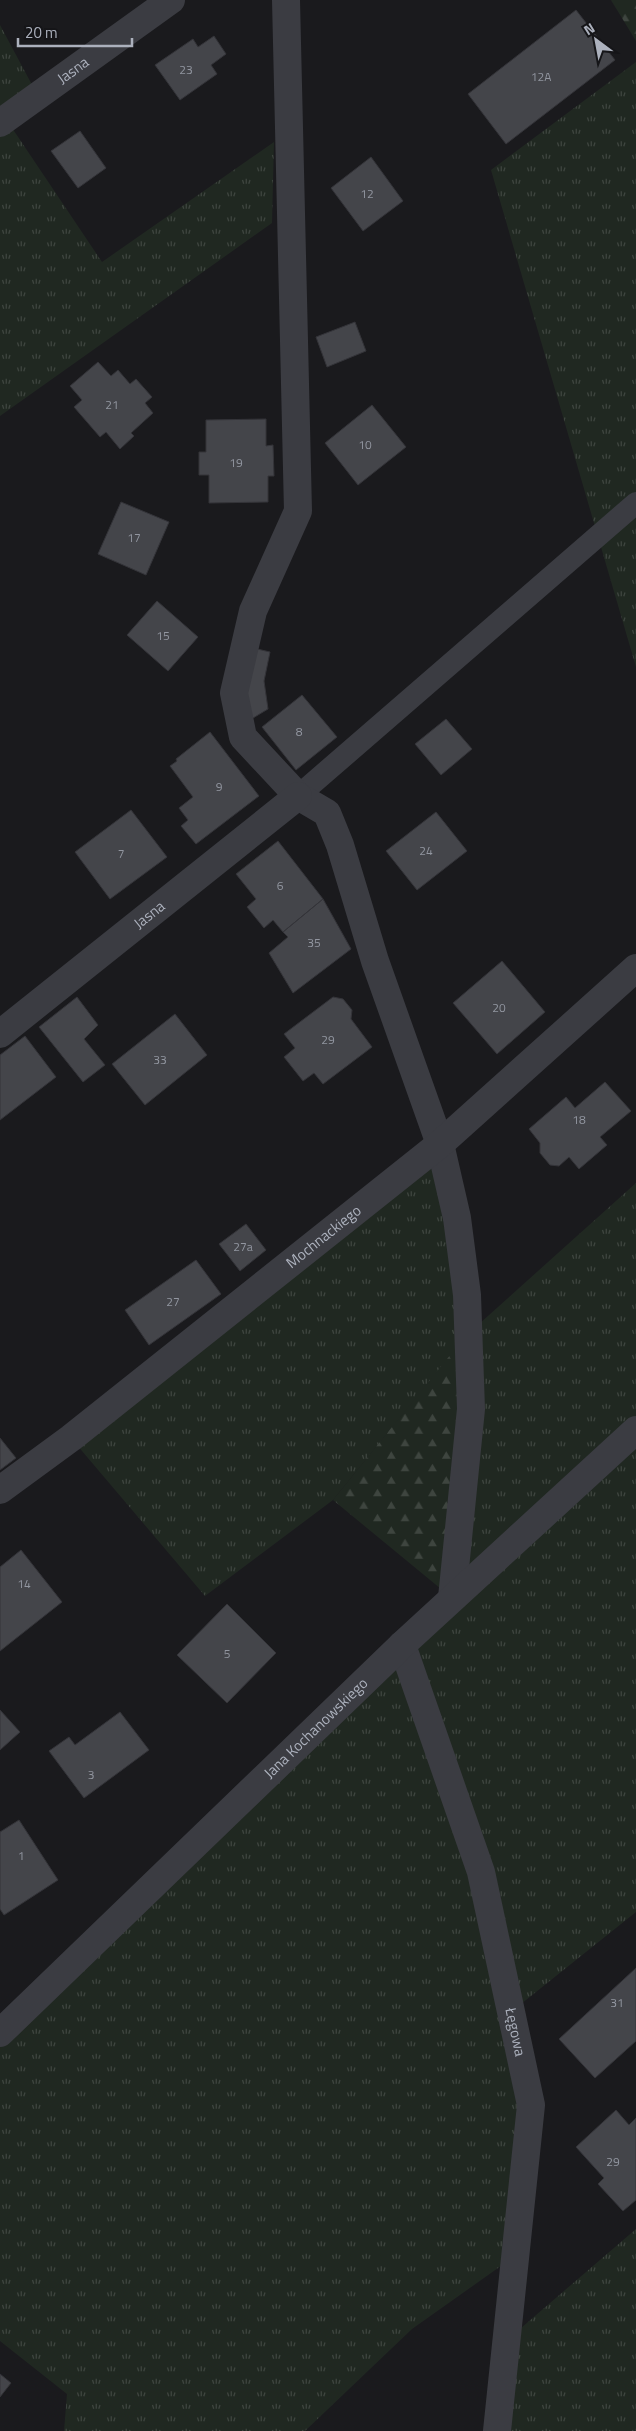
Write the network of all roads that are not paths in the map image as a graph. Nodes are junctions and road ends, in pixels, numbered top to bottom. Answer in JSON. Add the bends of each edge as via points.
{"nodes":[{"id":1,"x":171,"y":0,"type":"edge"},
{"id":2,"x":286,"y":0,"type":"edge"},
{"id":3,"x":0,"y":123,"type":"edge"},
{"id":4,"x":636,"y":503,"type":"edge"},
{"id":5,"x":298,"y":796,"type":"junction"},
{"id":6,"x":636,"y":968,"type":"edge"},
{"id":7,"x":0,"y":1034,"type":"edge"},
{"id":8,"x":440,"y":1144,"type":"junction"},
{"id":9,"x":636,"y":1430,"type":"edge"},
{"id":10,"x":0,"y":1490,"type":"edge"},
{"id":11,"x":452,"y":1598,"type":"junction"},
{"id":12,"x":402,"y":1645,"type":"junction"},
{"id":13,"x":0,"y":2033,"type":"edge"},
{"id":14,"x":497,"y":2431,"type":"edge"}],
"edges":[{"from":1,"to":3,"type":"street","name":"Jasna"},
{"from":2,"to":5,"type":"street","via":[[298,511],[253,611],[234,693],[243,737]]},
{"from":4,"to":5,"type":"lane"},
{"from":5,"to":7,"type":"street","name":"Jasna"},
{"from":5,"to":8,"type":"street","via":[[327,813]]},
{"from":6,"to":8,"type":"street","name":"Mochnackiego"},
{"from":8,"to":10,"type":"street","name":"Mochnackiego"},
{"from":8,"to":11,"type":"street","via":[[457,1218],[467,1295],[471,1409]]},
{"from":9,"to":11,"type":"street","name":"Jana Kochanowskiego"},
{"from":11,"to":12,"type":"street","name":"Jana Kochanowskiego"},
{"from":12,"to":13,"type":"street","name":"Jana Kochanowskiego"},
{"from":12,"to":14,"type":"street","name":"Łęgowa","via":[[481,1872],[531,2105]]}]}
